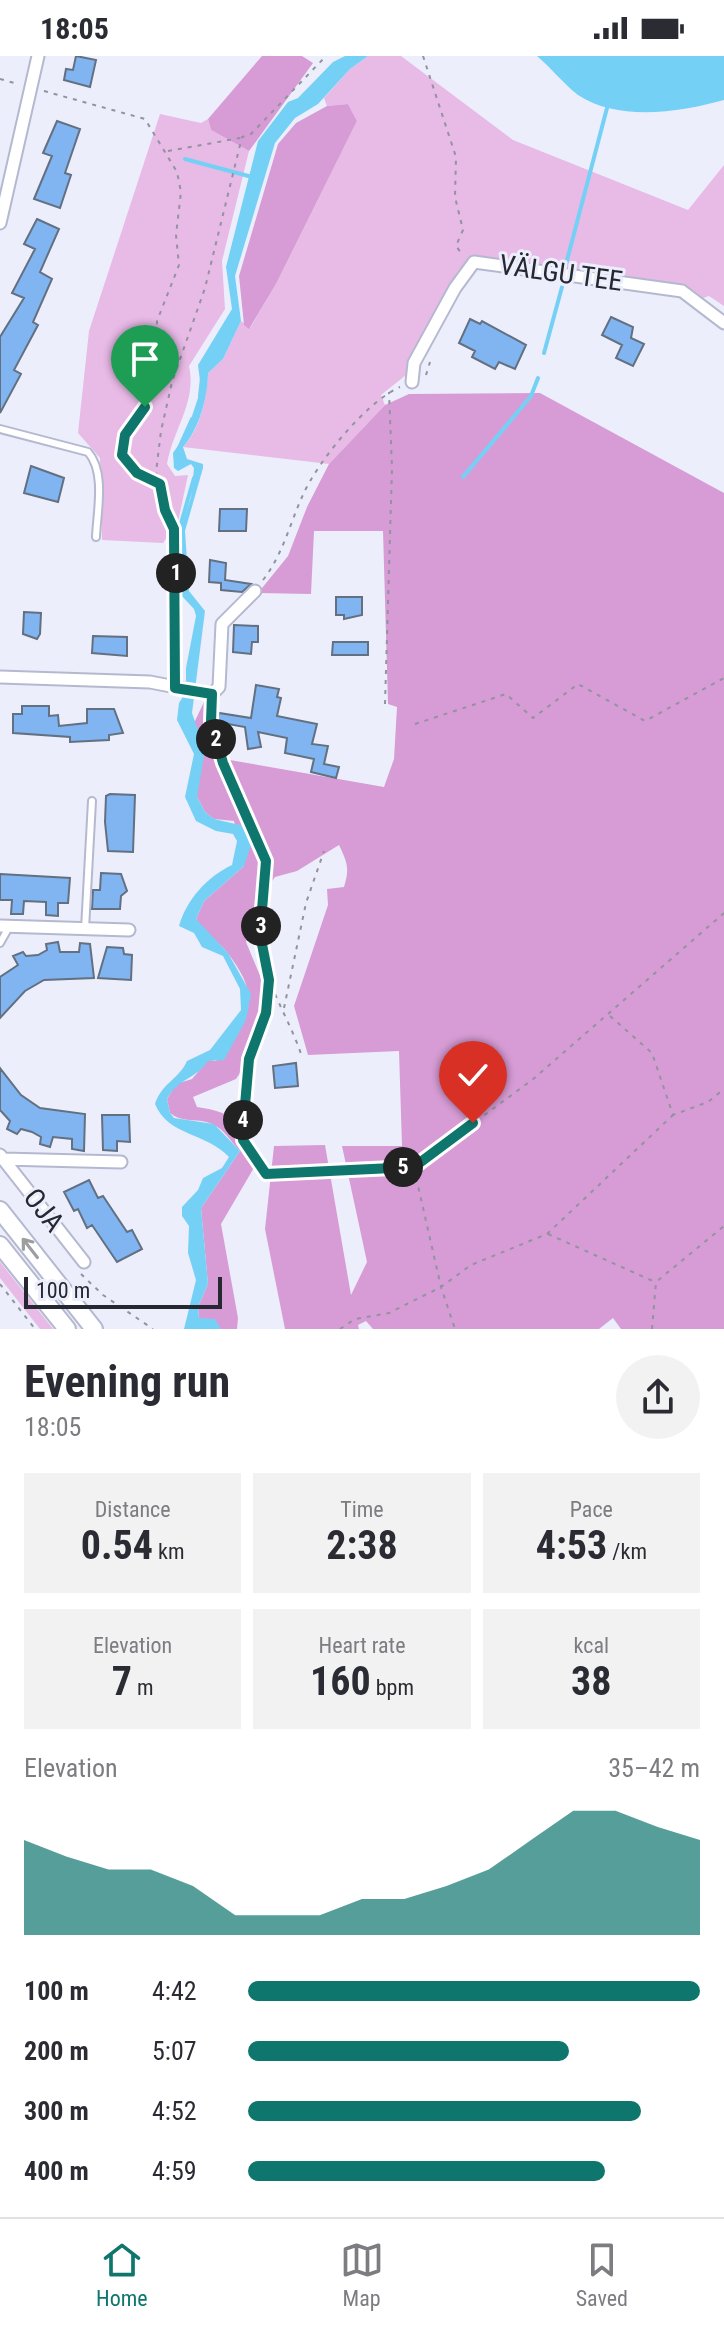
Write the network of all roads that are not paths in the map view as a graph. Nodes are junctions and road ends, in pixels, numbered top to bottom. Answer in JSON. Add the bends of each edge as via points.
{"nodes":[{"id":1,"x":38,"y":56,"type":"edge"},
{"id":2,"x":0,"y":223,"type":"edge"},
{"id":3,"x":724,"y":323,"type":"edge"},
{"id":4,"x":412,"y":382,"type":"road end"},
{"id":5,"x":0,"y":429,"type":"edge"},
{"id":6,"x":96,"y":537,"type":"dead end"},
{"id":7,"x":255,"y":591,"type":"road end"},
{"id":8,"x":0,"y":677,"type":"edge"},
{"id":9,"x":92,"y":801,"type":"dead end"},
{"id":10,"x":4,"y":926,"type":"edge"},
{"id":11,"x":85,"y":929,"type":"junction"},
{"id":12,"x":129,"y":930,"type":"dead end"},
{"id":13,"x":0,"y":943,"type":"edge"},
{"id":14,"x":2,"y":1157,"type":"edge"},
{"id":15,"x":121,"y":1162,"type":"dead end"},
{"id":16,"x":0,"y":1210,"type":"edge"},
{"id":17,"x":0,"y":1245,"type":"edge"},
{"id":18,"x":84,"y":1262,"type":"dead end"},
{"id":19,"x":67,"y":1329,"type":"edge"},
{"id":20,"x":94,"y":1329,"type":"edge"}],
"edges":[{"from":1,"to":2,"type":"street"},
{"from":3,"to":4,"type":"street","name":"VÄLGU TEE","via":[[694,297],[669,287],[490,263],[470,265],[414,363]]},
{"from":5,"to":6,"type":"lane","via":[[88,452],[98,472]]},
{"from":7,"to":8,"type":"street","via":[[222,624],[219,687],[212,694],[150,682]]},
{"from":9,"to":11,"type":"lane"},
{"from":10,"to":11,"type":"street"},
{"from":10,"to":13,"type":"lane"},
{"from":11,"to":12,"type":"street"},
{"from":14,"to":15,"type":"street","name":"OJA"},
{"from":14,"to":18,"type":"street","name":"OJA"},
{"from":20,"to":16,"type":"main road","one_way":true},
{"from":17,"to":19,"type":"main road"}]}
